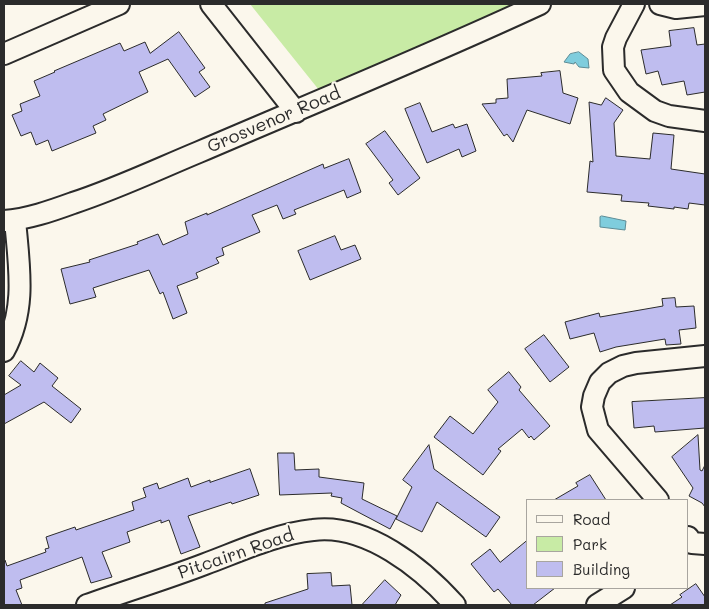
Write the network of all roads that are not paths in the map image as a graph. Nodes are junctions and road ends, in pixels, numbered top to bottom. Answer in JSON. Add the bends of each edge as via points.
{"nodes":[{"id":1,"x":120,"y":4,"type":"edge"},
{"id":2,"x":211,"y":4,"type":"edge"},
{"id":3,"x":540,"y":4,"type":"edge"},
{"id":4,"x":634,"y":4,"type":"edge"},
{"id":5,"x":660,"y":4,"type":"edge"},
{"id":6,"x":705,"y":5,"type":"edge"},
{"id":7,"x":4,"y":54,"type":"edge"},
{"id":8,"x":296,"y":112,"type":"junction"},
{"id":9,"x":705,"y":122,"type":"edge"},
{"id":10,"x":10,"y":221,"type":"edge"},
{"id":11,"x":4,"y":352,"type":"edge"},
{"id":12,"x":705,"y":356,"type":"edge"},
{"id":13,"x":657,"y":499,"type":"edge"},
{"id":14,"x":622,"y":589,"type":"edge"},
{"id":15,"x":87,"y":605,"type":"edge"},
{"id":16,"x":455,"y":605,"type":"edge"},
{"id":17,"x":597,"y":605,"type":"edge"}],
"edges":[{"from":1,"to":7,"type":"street"},
{"from":2,"to":8,"type":"street"},
{"from":3,"to":8,"type":"street","name":"Grosvenor Road"},
{"from":4,"to":9,"type":"street","via":[[613,47],[614,70],[629,92],[654,111]]},
{"from":5,"to":6,"type":"street","via":[[676,8]]},
{"from":8,"to":10,"type":"street","name":"Grosvenor Road","via":[[95,196]]},
{"from":10,"to":11,"type":"street","via":[[20,288],[18,315]]},
{"from":12,"to":13,"type":"street","via":[[623,366],[600,382],[594,396],[592,407],[598,430]]},
{"from":14,"to":17,"type":"street"},
{"from":15,"to":16,"type":"street","name":"Pitcairn Road","via":[[273,539],[314,529],[338,530],[380,544],[400,556]]}]}
